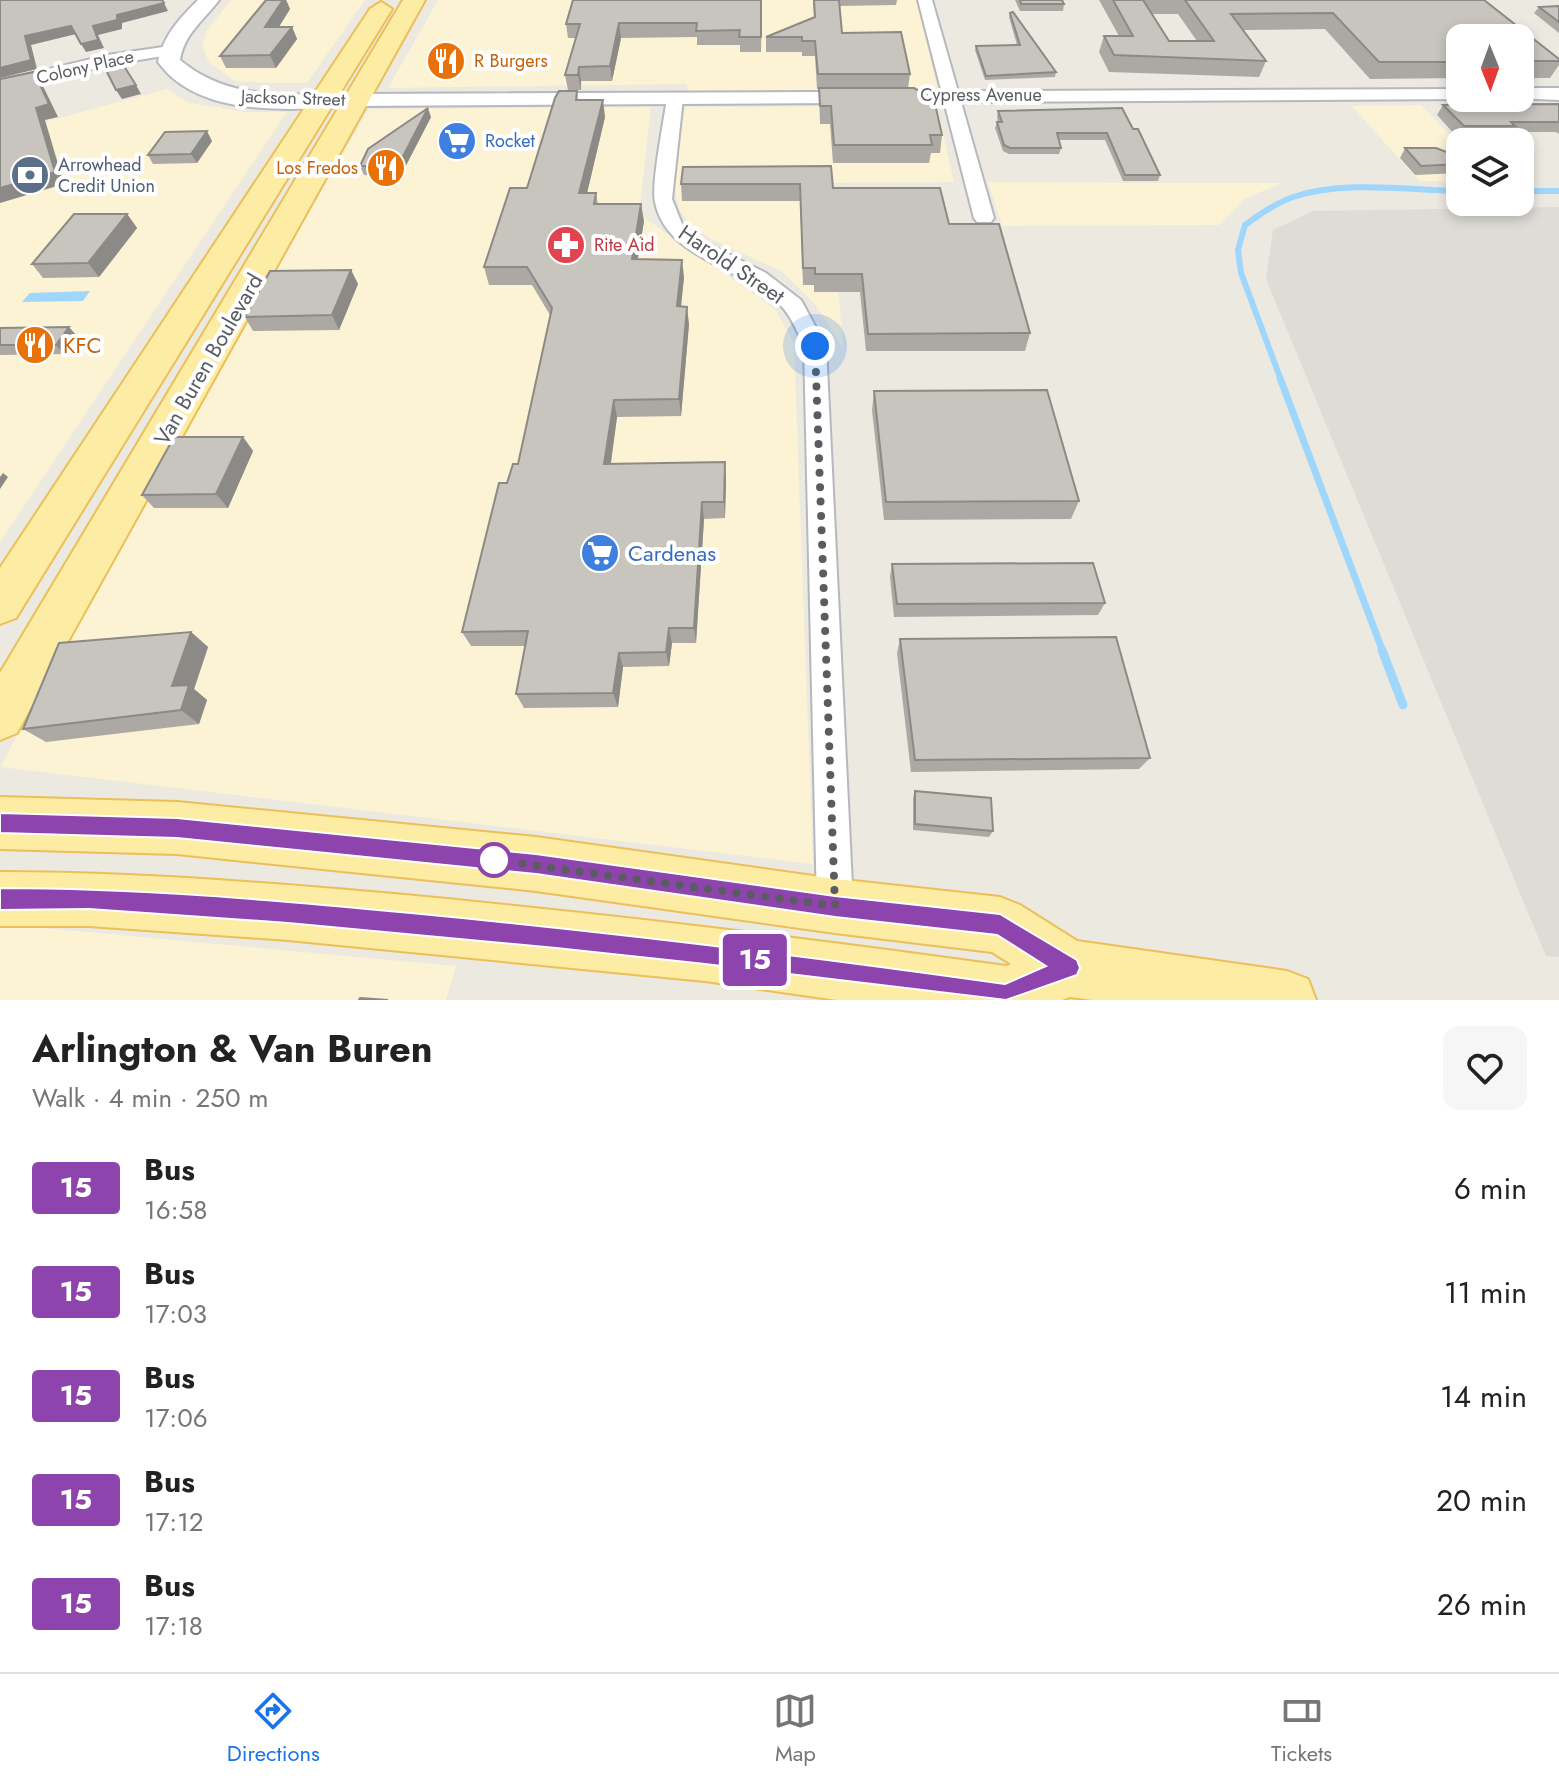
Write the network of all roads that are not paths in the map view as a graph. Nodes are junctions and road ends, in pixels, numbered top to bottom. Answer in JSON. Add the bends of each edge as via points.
{"nodes":[{"id":1,"x":209,"y":0,"type":"edge"},
{"id":2,"x":387,"y":0,"type":"edge"},
{"id":3,"x":414,"y":0,"type":"edge"},
{"id":4,"x":925,"y":0,"type":"edge"},
{"id":5,"x":170,"y":51,"type":"junction"},
{"id":6,"x":0,"y":86,"type":"edge"},
{"id":7,"x":1534,"y":94,"type":"edge"},
{"id":8,"x":1559,"y":94,"type":"edge"},
{"id":9,"x":952,"y":95,"type":"junction"},
{"id":10,"x":1446,"y":95,"type":"edge"},
{"id":11,"x":675,"y":98,"type":"junction"},
{"id":12,"x":340,"y":100,"type":"junction"},
{"id":13,"x":984,"y":218,"type":"dead end"},
{"id":14,"x":211,"y":277,"type":"junction"},
{"id":15,"x":182,"y":403,"type":"junction"},
{"id":16,"x":131,"y":404,"type":"junction"},
{"id":17,"x":108,"y":529,"type":"junction"},
{"id":18,"x":0,"y":605,"type":"edge"},
{"id":19,"x":0,"y":717,"type":"edge"},
{"id":20,"x":0,"y":823,"type":"edge"},
{"id":21,"x":0,"y":899,"type":"edge"},
{"id":22,"x":835,"y":906,"type":"junction"},
{"id":23,"x":638,"y":946,"type":"junction"},
{"id":24,"x":1069,"y":968,"type":"junction"},
{"id":25,"x":1287,"y":1000,"type":"edge"}],
"edges":[{"from":1,"to":5,"type":"main road"},
{"from":2,"to":12,"type":"main road","name":"Van Buren Boulevard"},
{"from":3,"to":12,"type":"main road","name":"Van Buren Boulevard"},
{"from":4,"to":9,"type":"street"},
{"from":5,"to":6,"type":"street","name":"Colony Place"},
{"from":5,"to":12,"type":"main road","name":"Jackson Street","via":[[169,62],[203,88],[248,99]]},
{"from":7,"to":8,"type":"street"},
{"from":9,"to":10,"type":"street","name":"Cypress Avenue"},
{"from":9,"to":11,"type":"street","name":"Cypress Avenue"},
{"from":9,"to":13,"type":"street"},
{"from":11,"to":12,"type":"street","name":"Cypress Avenue"},
{"from":11,"to":22,"type":"street","name":"Harold Street","via":[[663,199],[673,227],[759,278],[793,305],[815,346]]},
{"from":12,"to":14,"type":"main road","name":"Van Buren Boulevard"},
{"from":12,"to":15,"type":"main road","name":"Van Buren Boulevard"},
{"from":14,"to":15,"type":"main road","via":[[210,310],[168,382]]},
{"from":14,"to":16,"type":"main road","name":"Van Buren Boulevard"},
{"from":15,"to":17,"type":"main road","name":"Van Buren Boulevard"},
{"from":16,"to":17,"type":"main road","via":[[138,416],[137,433],[106,486]]},
{"from":16,"to":18,"type":"main road","name":"Van Buren Boulevard"},
{"from":17,"to":19,"type":"main road","name":"Van Buren Boulevard"},
{"from":20,"to":22,"type":"main road","via":[[177,828],[536,864]]},
{"from":21,"to":23,"type":"main road","via":[[89,899],[288,912]]},
{"from":22,"to":23,"type":"main road","via":[[834,930],[822,946],[732,939]]},
{"from":22,"to":24,"type":"main road","via":[[1000,925]]},
{"from":23,"to":24,"type":"main road","via":[[1006,995]]},
{"from":24,"to":25,"type":"main road"}]}
